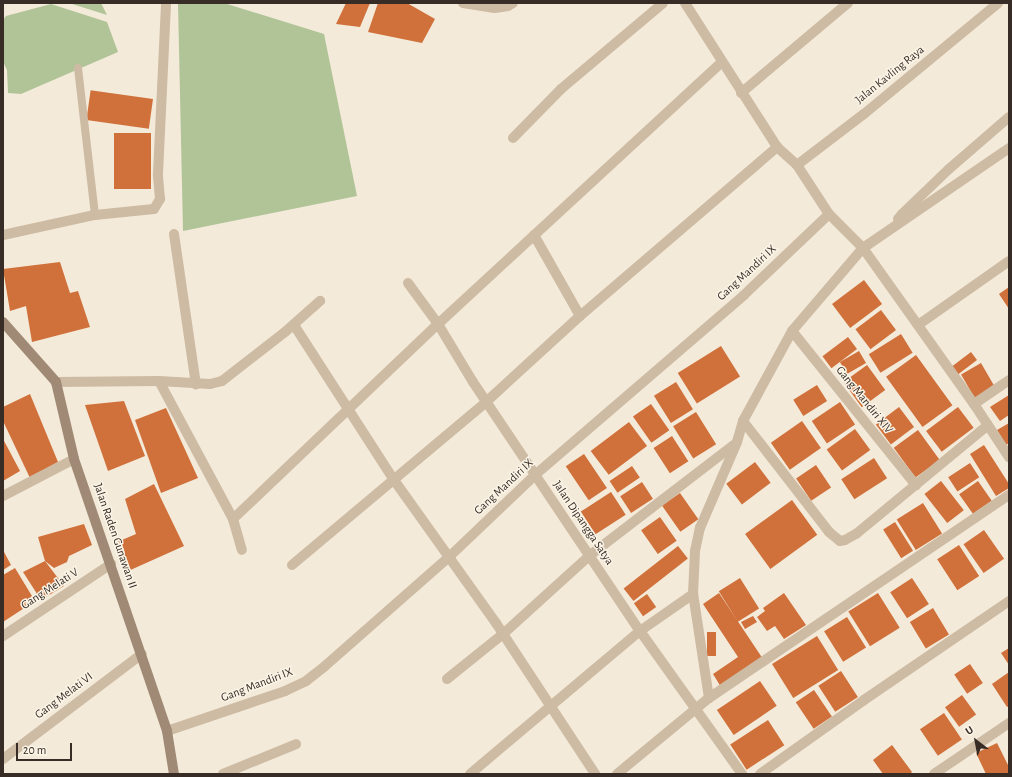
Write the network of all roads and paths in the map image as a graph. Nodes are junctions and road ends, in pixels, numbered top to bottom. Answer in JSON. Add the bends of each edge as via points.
{"nodes":[{"id":1,"x":166,"y":3,"type":"edge"},
{"id":2,"x":463,"y":3,"type":"edge"},
{"id":3,"x":513,"y":3,"type":"edge"},
{"id":4,"x":663,"y":3,"type":"edge"},
{"id":5,"x":685,"y":3,"type":"edge"},
{"id":6,"x":848,"y":3,"type":"edge"},
{"id":7,"x":998,"y":3,"type":"edge"},
{"id":8,"x":722,"y":62,"type":"junction"},
{"id":9,"x":78,"y":68,"type":"dead end"},
{"id":10,"x":741,"y":92,"type":"junction"},
{"id":11,"x":1009,"y":117,"type":"edge"},
{"id":12,"x":513,"y":138,"type":"dead end"},
{"id":13,"x":777,"y":147,"type":"junction"},
{"id":14,"x":1009,"y":148,"type":"edge"},
{"id":15,"x":797,"y":165,"type":"junction"},
{"id":16,"x":949,"y":169,"type":"junction"},
{"id":17,"x":958,"y":182,"type":"junction"},
{"id":18,"x":828,"y":214,"type":"junction"},
{"id":19,"x":95,"y":215,"type":"junction"},
{"id":20,"x":894,"y":226,"type":"junction"},
{"id":21,"x":174,"y":234,"type":"dead end"},
{"id":22,"x":3,"y":235,"type":"edge"},
{"id":23,"x":534,"y":235,"type":"junction"},
{"id":24,"x":863,"y":248,"type":"junction"},
{"id":25,"x":1009,"y":261,"type":"edge"},
{"id":26,"x":408,"y":283,"type":"dead end"},
{"id":27,"x":320,"y":301,"type":"dead end"},
{"id":28,"x":580,"y":316,"type":"junction"},
{"id":29,"x":3,"y":322,"type":"edge"},
{"id":30,"x":438,"y":324,"type":"junction"},
{"id":31,"x":294,"y":325,"type":"junction"},
{"id":32,"x":918,"y":325,"type":"junction"},
{"id":33,"x":792,"y":331,"type":"junction"},
{"id":34,"x":1009,"y":380,"type":"edge"},
{"id":35,"x":56,"y":382,"type":"junction"},
{"id":36,"x":159,"y":382,"type":"junction"},
{"id":37,"x":196,"y":384,"type":"junction"},
{"id":38,"x":486,"y":402,"type":"junction"},
{"id":39,"x":974,"y":404,"type":"junction"},
{"id":40,"x":348,"y":409,"type":"junction"},
{"id":41,"x":743,"y":421,"type":"junction"},
{"id":42,"x":988,"y":425,"type":"junction"},
{"id":43,"x":737,"y":442,"type":"junction"},
{"id":44,"x":1009,"y":458,"type":"edge"},
{"id":45,"x":74,"y":459,"type":"junction"},
{"id":46,"x":535,"y":476,"type":"junction"},
{"id":47,"x":394,"y":480,"type":"junction"},
{"id":48,"x":916,"y":485,"type":"junction"},
{"id":49,"x":1009,"y":495,"type":"edge"},
{"id":50,"x":3,"y":496,"type":"edge"},
{"id":51,"x":233,"y":518,"type":"junction"},
{"id":52,"x":242,"y":550,"type":"dead end"},
{"id":53,"x":589,"y":556,"type":"junction"},
{"id":54,"x":449,"y":557,"type":"junction"},
{"id":55,"x":111,"y":564,"type":"junction"},
{"id":56,"x":292,"y":565,"type":"dead end"},
{"id":57,"x":693,"y":594,"type":"junction"},
{"id":58,"x":1009,"y":601,"type":"edge"},
{"id":59,"x":640,"y":631,"type":"junction"},
{"id":60,"x":503,"y":634,"type":"junction"},
{"id":61,"x":3,"y":636,"type":"edge"},
{"id":62,"x":142,"y":654,"type":"junction"},
{"id":63,"x":447,"y":679,"type":"dead end"},
{"id":64,"x":709,"y":698,"type":"junction"},
{"id":65,"x":551,"y":707,"type":"junction"},
{"id":66,"x":696,"y":708,"type":"junction"},
{"id":67,"x":1009,"y":723,"type":"edge"},
{"id":68,"x":168,"y":732,"type":"junction"},
{"id":69,"x":296,"y":744,"type":"dead end"},
{"id":70,"x":3,"y":759,"type":"edge"},
{"id":71,"x":174,"y":774,"type":"edge"},
{"id":72,"x":223,"y":774,"type":"edge"},
{"id":73,"x":470,"y":774,"type":"edge"},
{"id":74,"x":595,"y":774,"type":"edge"},
{"id":75,"x":617,"y":774,"type":"edge"},
{"id":76,"x":742,"y":774,"type":"edge"},
{"id":77,"x":760,"y":774,"type":"edge"},
{"id":78,"x":934,"y":774,"type":"edge"}],
"edges":[{"from":1,"to":19,"type":"street","via":[[158,174],[160,199],[154,209]]},
{"from":2,"to":3,"type":"street","via":[[495,8]]},
{"from":4,"to":12,"type":"street","via":[[561,89]]},
{"from":5,"to":8,"type":"street"},
{"from":6,"to":10,"type":"street"},
{"from":7,"to":15,"type":"street","name":"Jalan Kavling Raya","via":[[864,114]]},
{"from":8,"to":10,"type":"street"},
{"from":8,"to":23,"type":"street"},
{"from":9,"to":19,"type":"lane"},
{"from":10,"to":13,"type":"street"},
{"from":11,"to":16,"type":"street"},
{"from":13,"to":15,"type":"street"},
{"from":13,"to":28,"type":"street"},
{"from":14,"to":17,"type":"street"},
{"from":15,"to":18,"type":"street"},
{"from":16,"to":17,"type":"street"},
{"from":16,"to":20,"type":"street","via":[[902,214]]},
{"from":17,"to":20,"type":"street"},
{"from":18,"to":24,"type":"street"},
{"from":18,"to":46,"type":"street","name":"Gang Mandiri IX","via":[[744,295]]},
{"from":19,"to":22,"type":"street"},
{"from":20,"to":24,"type":"street"},
{"from":21,"to":37,"type":"street"},
{"from":23,"to":28,"type":"street"},
{"from":23,"to":30,"type":"street"},
{"from":24,"to":32,"type":"street"},
{"from":24,"to":33,"type":"street"},
{"from":25,"to":32,"type":"street"},
{"from":26,"to":30,"type":"street","name":"Jalan Dipangga Satya"},
{"from":27,"to":31,"type":"street"},
{"from":28,"to":38,"type":"street"},
{"from":29,"to":35,"type":"street","name":"Jalan Raden Gunawan II"},
{"from":30,"to":38,"type":"street","name":"Jalan Dipangga Satya"},
{"from":30,"to":40,"type":"street"},
{"from":31,"to":37,"type":"street","via":[[222,381]]},
{"from":31,"to":40,"type":"street"},
{"from":32,"to":39,"type":"street"},
{"from":33,"to":41,"type":"street"},
{"from":33,"to":48,"type":"street","name":"Gang Mandiri XIV"},
{"from":34,"to":39,"type":"street"},
{"from":35,"to":36,"type":"street"},
{"from":35,"to":45,"type":"street","name":"Jalan Raden Gunawan II"},
{"from":36,"to":37,"type":"street"},
{"from":36,"to":51,"type":"street"},
{"from":38,"to":46,"type":"street","name":"Jalan Dipangga Satya"},
{"from":38,"to":47,"type":"street"},
{"from":39,"to":42,"type":"street"},
{"from":40,"to":47,"type":"street"},
{"from":40,"to":51,"type":"street"},
{"from":41,"to":43,"type":"street"},
{"from":41,"to":48,"type":"street","via":[[829,532],[840,541],[856,534]]},
{"from":42,"to":44,"type":"street"},
{"from":42,"to":48,"type":"street"},
{"from":43,"to":53,"type":"street"},
{"from":43,"to":57,"type":"street","via":[[700,528],[695,551]]},
{"from":45,"to":50,"type":"street"},
{"from":45,"to":55,"type":"street","name":"Jalan Raden Gunawan II"},
{"from":46,"to":53,"type":"street","name":"Jalan Dipangga Satya"},
{"from":46,"to":54,"type":"street","name":"Gang Mandiri IX"},
{"from":47,"to":54,"type":"street"},
{"from":47,"to":56,"type":"street"},
{"from":49,"to":64,"type":"street"},
{"from":51,"to":52,"type":"street"},
{"from":53,"to":59,"type":"street","name":"Jalan Dipangga Satya"},
{"from":53,"to":60,"type":"street"},
{"from":54,"to":60,"type":"street"},
{"from":54,"to":68,"type":"street","name":"Gang Mandiri IX","via":[[306,681],[285,691]]},
{"from":55,"to":61,"type":"street","name":"Gang Melati V"},
{"from":55,"to":62,"type":"street","name":"Jalan Raden Gunawan II"},
{"from":57,"to":59,"type":"street"},
{"from":57,"to":64,"type":"street"},
{"from":58,"to":77,"type":"street"},
{"from":59,"to":65,"type":"street"},
{"from":59,"to":66,"type":"street","name":"Jalan Dipangga Satya"},
{"from":60,"to":63,"type":"street"},
{"from":60,"to":65,"type":"street"},
{"from":62,"to":68,"type":"street","name":"Jalan Raden Gunawan II"},
{"from":62,"to":70,"type":"street","name":"Gang Melati VI"},
{"from":64,"to":66,"type":"street"},
{"from":65,"to":73,"type":"street"},
{"from":65,"to":74,"type":"street"},
{"from":66,"to":75,"type":"street"},
{"from":66,"to":76,"type":"street","name":"Jalan Dipangga Satya"},
{"from":67,"to":78,"type":"street"},
{"from":68,"to":71,"type":"street","name":"Jalan Raden Gunawan II"},
{"from":69,"to":72,"type":"street"}]}
